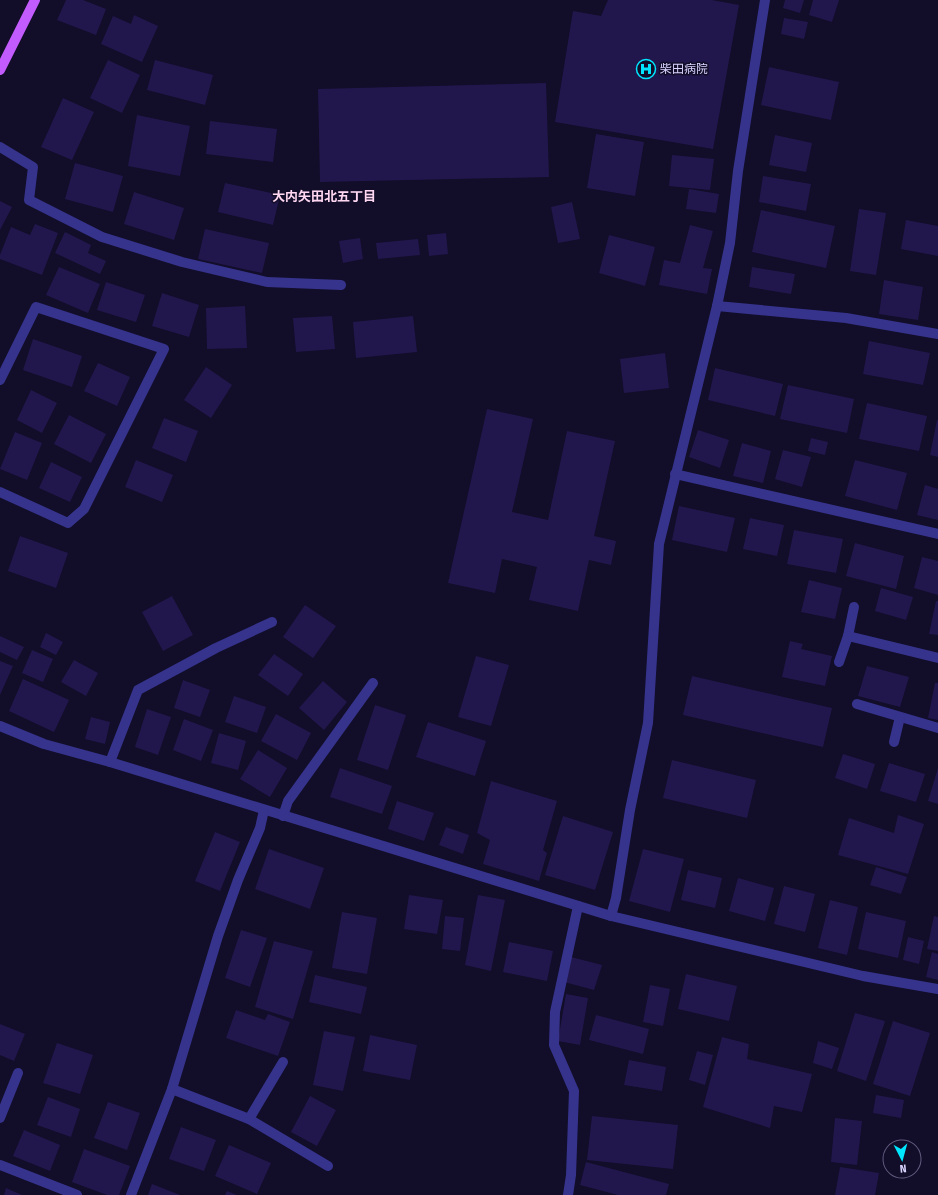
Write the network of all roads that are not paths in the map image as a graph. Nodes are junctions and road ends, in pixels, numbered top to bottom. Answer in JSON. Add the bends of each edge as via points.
{"nodes":[{"id":1,"x":35,"y":0,"type":"edge"},
{"id":2,"x":765,"y":0,"type":"edge"},
{"id":3,"x":0,"y":70,"type":"edge"},
{"id":4,"x":0,"y":147,"type":"edge"},
{"id":5,"x":341,"y":285,"type":"dead end"},
{"id":6,"x":717,"y":306,"type":"junction"},
{"id":7,"x":938,"y":334,"type":"edge"},
{"id":8,"x":0,"y":380,"type":"edge"},
{"id":9,"x":675,"y":474,"type":"junction"},
{"id":10,"x":0,"y":492,"type":"edge"},
{"id":11,"x":938,"y":534,"type":"edge"},
{"id":12,"x":854,"y":607,"type":"dead end"},
{"id":13,"x":272,"y":622,"type":"dead end"},
{"id":14,"x":848,"y":636,"type":"junction"},
{"id":15,"x":938,"y":658,"type":"edge"},
{"id":16,"x":839,"y":662,"type":"dead end"},
{"id":17,"x":373,"y":683,"type":"dead end"},
{"id":18,"x":857,"y":704,"type":"dead end"},
{"id":19,"x":900,"y":717,"type":"junction"},
{"id":20,"x":0,"y":726,"type":"edge"},
{"id":21,"x":938,"y":728,"type":"edge"},
{"id":22,"x":894,"y":742,"type":"dead end"},
{"id":23,"x":110,"y":762,"type":"junction"},
{"id":24,"x":264,"y":810,"type":"junction"},
{"id":25,"x":283,"y":816,"type":"junction"},
{"id":26,"x":578,"y":906,"type":"junction"},
{"id":27,"x":611,"y":916,"type":"junction"},
{"id":28,"x":938,"y":989,"type":"edge"},
{"id":29,"x":283,"y":1062,"type":"dead end"},
{"id":30,"x":18,"y":1073,"type":"dead end"},
{"id":31,"x":172,"y":1088,"type":"junction"},
{"id":32,"x":0,"y":1118,"type":"edge"},
{"id":33,"x":248,"y":1120,"type":"junction"},
{"id":34,"x":0,"y":1165,"type":"edge"},
{"id":35,"x":328,"y":1166,"type":"dead end"},
{"id":36,"x":77,"y":1195,"type":"edge"},
{"id":37,"x":131,"y":1195,"type":"edge"},
{"id":38,"x":568,"y":1195,"type":"edge"}],
"edges":[{"from":1,"to":3,"type":"main road"},
{"from":2,"to":6,"type":"street","via":[[738,171],[730,244]]},
{"from":4,"to":5,"type":"street","via":[[33,167],[30,200],[102,236],[182,262],[267,282]]},
{"from":6,"to":7,"type":"street","via":[[846,318]]},
{"from":6,"to":9,"type":"street"},
{"from":8,"to":10,"type":"street","via":[[36,306],[164,349],[84,509],[68,523]]},
{"from":9,"to":11,"type":"street"},
{"from":9,"to":27,"type":"street","via":[[659,544],[648,723]]},
{"from":12,"to":14,"type":"street"},
{"from":13,"to":23,"type":"street","via":[[216,648],[138,690]]},
{"from":14,"to":15,"type":"street"},
{"from":14,"to":16,"type":"street"},
{"from":17,"to":25,"type":"street","via":[[288,801]]},
{"from":18,"to":19,"type":"street"},
{"from":19,"to":21,"type":"street"},
{"from":19,"to":22,"type":"street"},
{"from":20,"to":23,"type":"street","via":[[44,744]]},
{"from":23,"to":24,"type":"street"},
{"from":24,"to":25,"type":"street"},
{"from":24,"to":31,"type":"street","via":[[260,828],[218,936]]},
{"from":25,"to":26,"type":"street"},
{"from":26,"to":27,"type":"street"},
{"from":26,"to":38,"type":"street","via":[[555,1012],[554,1045],[574,1091]]},
{"from":27,"to":28,"type":"street","via":[[863,976]]},
{"from":29,"to":33,"type":"street"},
{"from":30,"to":32,"type":"street"},
{"from":31,"to":33,"type":"street"},
{"from":31,"to":37,"type":"street"},
{"from":33,"to":35,"type":"street"},
{"from":34,"to":36,"type":"street"}]}
